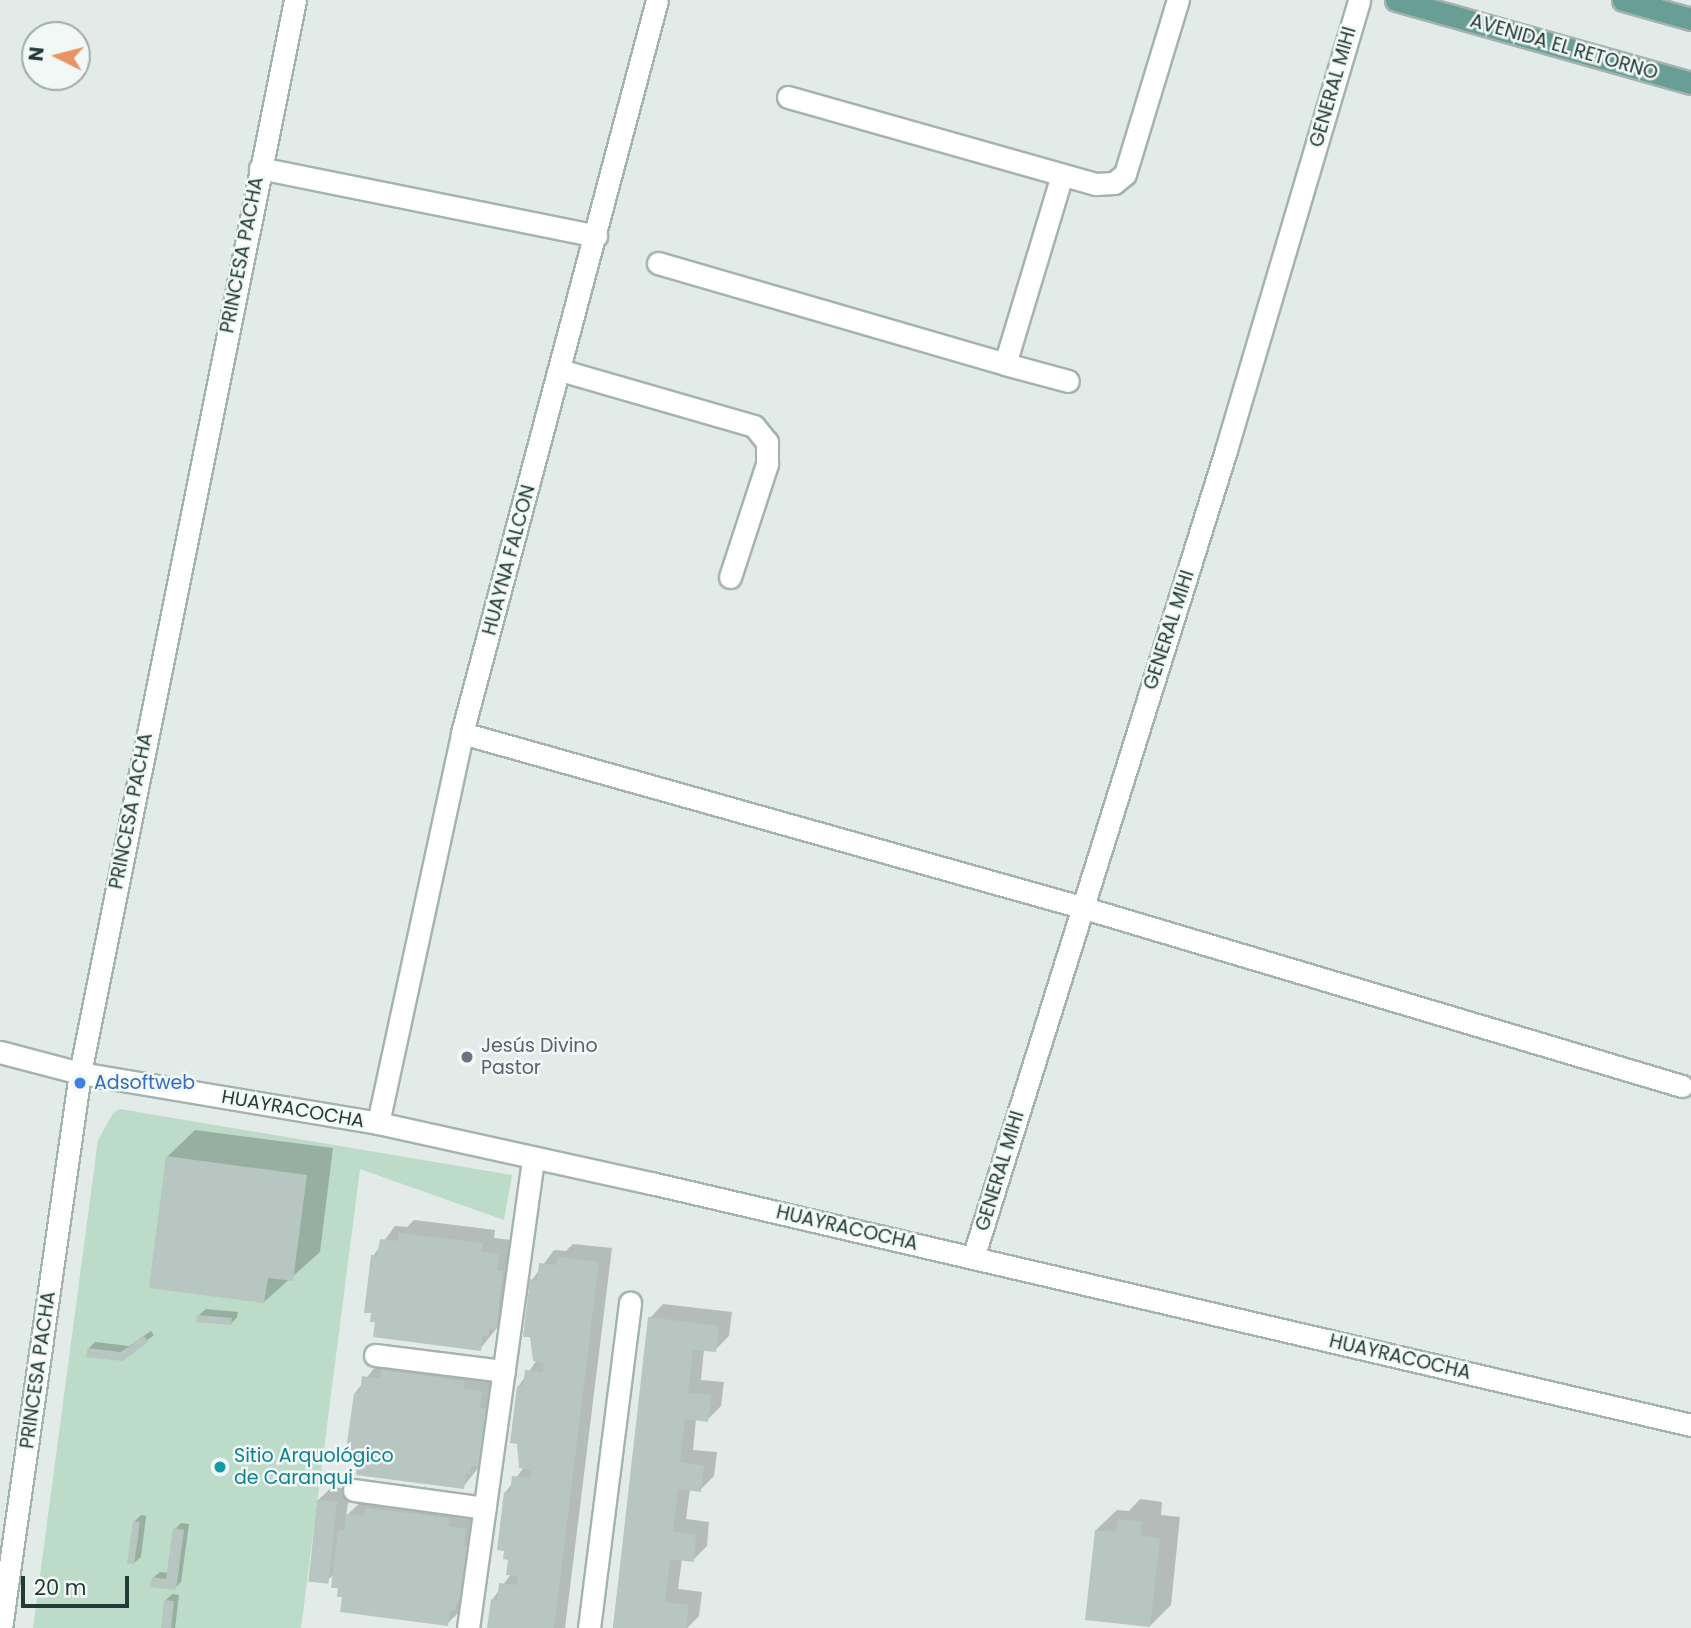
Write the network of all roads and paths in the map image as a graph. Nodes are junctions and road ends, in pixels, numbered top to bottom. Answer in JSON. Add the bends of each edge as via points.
{"nodes":[{"id":1,"x":295,"y":0,"type":"edge"},
{"id":2,"x":657,"y":0,"type":"edge"},
{"id":3,"x":1178,"y":0,"type":"edge"},
{"id":4,"x":1359,"y":0,"type":"edge"},
{"id":5,"x":1396,"y":0,"type":"edge"},
{"id":6,"x":1623,"y":0,"type":"edge"},
{"id":7,"x":1691,"y":19,"type":"edge"},
{"id":8,"x":1691,"y":83,"type":"edge"},
{"id":9,"x":788,"y":97,"type":"dead end"},
{"id":10,"x":260,"y":168,"type":"junction"},
{"id":11,"x":1062,"y":175,"type":"junction"},
{"id":12,"x":596,"y":236,"type":"junction"},
{"id":13,"x":658,"y":262,"type":"dead end"},
{"id":14,"x":1005,"y":364,"type":"junction"},
{"id":15,"x":560,"y":370,"type":"junction"},
{"id":16,"x":1068,"y":381,"type":"dead end"},
{"id":17,"x":730,"y":577,"type":"dead end"},
{"id":18,"x":463,"y":733,"type":"junction"},
{"id":19,"x":1081,"y":907,"type":"junction"},
{"id":20,"x":0,"y":1052,"type":"edge"},
{"id":21,"x":80,"y":1073,"type":"junction"},
{"id":22,"x":1682,"y":1086,"type":"dead end"},
{"id":23,"x":378,"y":1123,"type":"junction"},
{"id":24,"x":533,"y":1157,"type":"junction"},
{"id":25,"x":973,"y":1258,"type":"junction"},
{"id":26,"x":630,"y":1303,"type":"dead end"},
{"id":27,"x":375,"y":1354,"type":"dead end"},
{"id":28,"x":504,"y":1371,"type":"junction"},
{"id":29,"x":1691,"y":1425,"type":"edge"},
{"id":30,"x":355,"y":1490,"type":"dead end"},
{"id":31,"x":485,"y":1508,"type":"junction"},
{"id":32,"x":1,"y":1628,"type":"edge"},
{"id":33,"x":468,"y":1628,"type":"edge"},
{"id":34,"x":589,"y":1628,"type":"edge"}],
"edges":[{"from":1,"to":10,"type":"street","name":"PRINCESA PACHA"},
{"from":2,"to":12,"type":"street","name":"HUAYNA FALCON"},
{"from":3,"to":11,"type":"street","via":[[1125,174],[1114,183],[1096,184]]},
{"from":4,"to":19,"type":"street","name":"GENERAL MIHI","via":[[1226,450]]},
{"from":5,"to":8,"type":"main road","name":"AVENIDA EL RETORNO"},
{"from":6,"to":7,"type":"main road"},
{"from":9,"to":11,"type":"street"},
{"from":10,"to":12,"type":"street"},
{"from":10,"to":21,"type":"street","name":"PRINCESA PACHA"},
{"from":11,"to":14,"type":"street"},
{"from":12,"to":15,"type":"street","name":"HUAYNA FALCON"},
{"from":13,"to":14,"type":"street"},
{"from":14,"to":16,"type":"street"},
{"from":15,"to":17,"type":"street","via":[[754,426],[767,442],[767,464]]},
{"from":15,"to":18,"type":"street","name":"HUAYNA FALCON"},
{"from":18,"to":19,"type":"street"},
{"from":18,"to":23,"type":"street","name":"HUAYNA FALCON"},
{"from":19,"to":22,"type":"street"},
{"from":19,"to":25,"type":"street","name":"GENERAL MIHI"},
{"from":20,"to":21,"type":"street","name":"HUAYRACOCHA"},
{"from":21,"to":23,"type":"street","name":"HUAYRACOCHA"},
{"from":21,"to":32,"type":"street","name":"PRINCESA PACHA"},
{"from":23,"to":24,"type":"street","name":"HUAYRACOCHA"},
{"from":24,"to":25,"type":"street","name":"HUAYRACOCHA"},
{"from":24,"to":28,"type":"street"},
{"from":25,"to":29,"type":"street","name":"HUAYRACOCHA"},
{"from":26,"to":34,"type":"street"},
{"from":27,"to":28,"type":"street"},
{"from":28,"to":31,"type":"street"},
{"from":30,"to":31,"type":"street"},
{"from":31,"to":33,"type":"street"}]}
